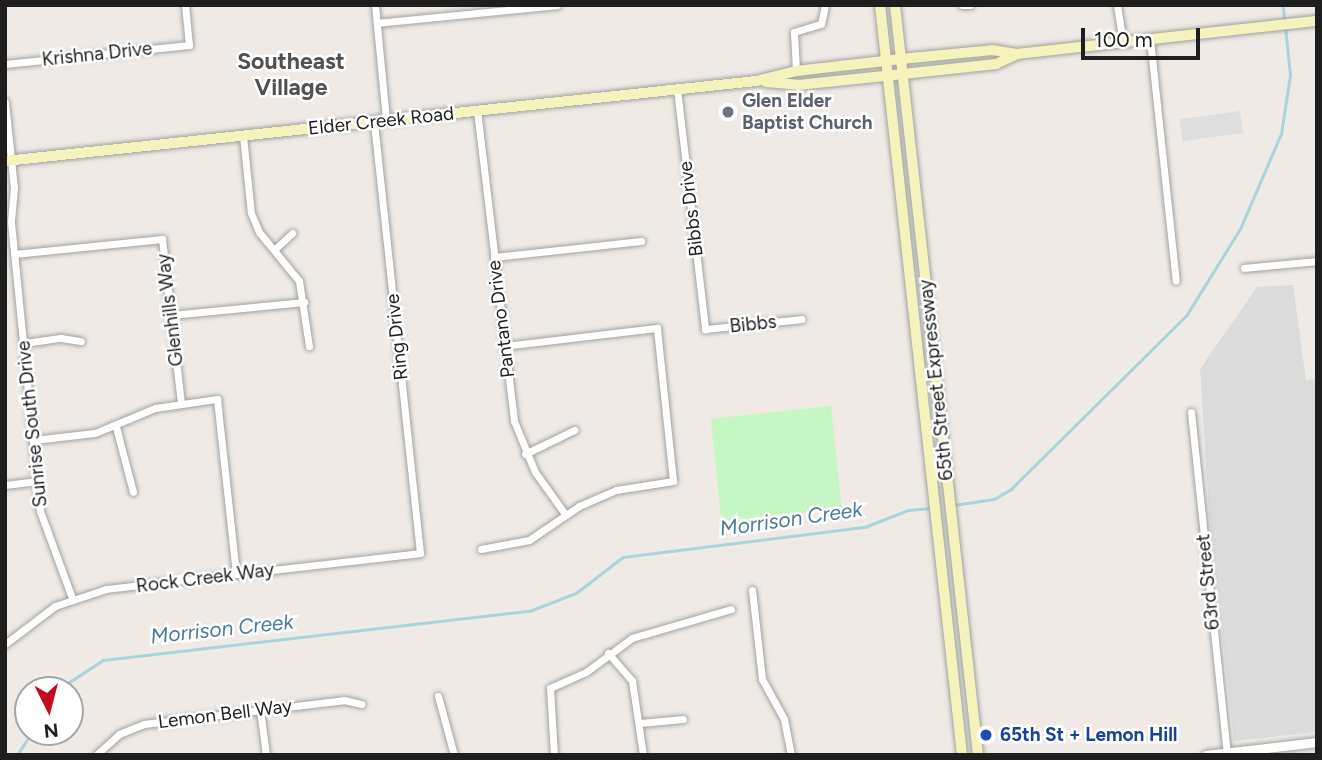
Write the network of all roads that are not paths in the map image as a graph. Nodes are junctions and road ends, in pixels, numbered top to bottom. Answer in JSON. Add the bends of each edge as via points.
{"nodes":[{"id":1,"x":185,"y":5,"type":"edge"},
{"id":2,"x":375,"y":5,"type":"edge"},
{"id":3,"x":471,"y":5,"type":"edge"},
{"id":4,"x":557,"y":5,"type":"edge"},
{"id":5,"x":825,"y":5,"type":"edge"},
{"id":6,"x":880,"y":5,"type":"edge"},
{"id":7,"x":895,"y":5,"type":"edge"},
{"id":8,"x":962,"y":5,"type":"edge"},
{"id":9,"x":971,"y":5,"type":"edge"},
{"id":10,"x":1118,"y":5,"type":"edge"},
{"id":11,"x":472,"y":15,"type":"junction"},
{"id":12,"x":1317,"y":21,"type":"edge"},
{"id":13,"x":377,"y":23,"type":"junction"},
{"id":14,"x":1150,"y":40,"type":"junction"},
{"id":15,"x":1123,"y":43,"type":"junction"},
{"id":16,"x":1017,"y":54,"type":"junction"},
{"id":17,"x":901,"y":59,"type":"junction"},
{"id":18,"x":886,"y":61,"type":"junction"},
{"id":19,"x":5,"y":64,"type":"edge"},
{"id":20,"x":796,"y":71,"type":"junction"},
{"id":21,"x":903,"y":74,"type":"junction"},
{"id":22,"x":887,"y":76,"type":"junction"},
{"id":23,"x":756,"y":81,"type":"junction"},
{"id":24,"x":677,"y":89,"type":"junction"},
{"id":25,"x":5,"y":102,"type":"edge"},
{"id":26,"x":477,"y":110,"type":"junction"},
{"id":27,"x":386,"y":120,"type":"junction"},
{"id":28,"x":374,"y":121,"type":"junction"},
{"id":29,"x":243,"y":135,"type":"junction"},
{"id":30,"x":8,"y":161,"type":"edge"},
{"id":31,"x":292,"y":233,"type":"dead end"},
{"id":32,"x":641,"y":241,"type":"dead end"},
{"id":33,"x":274,"y":250,"type":"junction"},
{"id":34,"x":14,"y":254,"type":"junction"},
{"id":35,"x":494,"y":257,"type":"junction"},
{"id":36,"x":1317,"y":261,"type":"edge"},
{"id":37,"x":1244,"y":268,"type":"dead end"},
{"id":38,"x":1176,"y":281,"type":"dead end"},
{"id":39,"x":304,"y":302,"type":"junction"},
{"id":40,"x":171,"y":315,"type":"junction"},
{"id":41,"x":801,"y":319,"type":"dead end"},
{"id":42,"x":705,"y":329,"type":"joint"},
{"id":43,"x":81,"y":341,"type":"dead end"},
{"id":44,"x":24,"y":343,"type":"junction"},
{"id":45,"x":309,"y":346,"type":"dead end"},
{"id":46,"x":504,"y":346,"type":"junction"},
{"id":47,"x":181,"y":403,"type":"junction"},
{"id":48,"x":1191,"y":412,"type":"dead end"},
{"id":49,"x":116,"y":427,"type":"junction"},
{"id":50,"x":574,"y":430,"type":"dead end"},
{"id":51,"x":34,"y":440,"type":"junction"},
{"id":52,"x":525,"y":454,"type":"junction"},
{"id":53,"x":38,"y":481,"type":"junction"},
{"id":54,"x":5,"y":485,"type":"edge"},
{"id":55,"x":133,"y":492,"type":"dead end"},
{"id":56,"x":565,"y":514,"type":"junction"},
{"id":57,"x":481,"y":549,"type":"dead end"},
{"id":58,"x":420,"y":553,"type":"joint"},
{"id":59,"x":236,"y":574,"type":"junction"},
{"id":60,"x":752,"y":590,"type":"dead end"},
{"id":61,"x":72,"y":598,"type":"junction"},
{"id":62,"x":731,"y":609,"type":"dead end"},
{"id":63,"x":5,"y":644,"type":"edge"},
{"id":64,"x":608,"y":653,"type":"junction"},
{"id":65,"x":438,"y":696,"type":"dead end"},
{"id":66,"x":362,"y":704,"type":"dead end"},
{"id":67,"x":260,"y":709,"type":"junction"},
{"id":68,"x":683,"y":719,"type":"dead end"},
{"id":69,"x":640,"y":723,"type":"junction"},
{"id":70,"x":1317,"y":742,"type":"edge"},
{"id":71,"x":1227,"y":752,"type":"junction"},
{"id":72,"x":96,"y":755,"type":"edge"},
{"id":73,"x":266,"y":755,"type":"edge"},
{"id":74,"x":454,"y":755,"type":"edge"},
{"id":75,"x":554,"y":755,"type":"edge"},
{"id":76,"x":643,"y":755,"type":"edge"},
{"id":77,"x":791,"y":755,"type":"edge"},
{"id":78,"x":962,"y":755,"type":"edge"},
{"id":79,"x":978,"y":755,"type":"edge"},
{"id":80,"x":1206,"y":755,"type":"edge"}],
"edges":[{"from":1,"to":19,"type":"street","name":"Krishna Drive","via":[[189,45]]},
{"from":2,"to":13,"type":"street"},
{"from":3,"to":11,"type":"street"},
{"from":4,"to":11,"type":"street"},
{"from":5,"to":20,"type":"street","via":[[821,24],[800,27],[794,33]]},
{"from":6,"to":18,"type":"main road","name":"65th Street Expressway"},
{"from":7,"to":17,"type":"main road","name":"65th Street Expressway"},
{"from":8,"to":9,"type":"street"},
{"from":10,"to":15,"type":"street"},
{"from":11,"to":13,"type":"street"},
{"from":12,"to":14,"type":"main road","name":"Elder Creek Road"},
{"from":13,"to":27,"type":"street"},
{"from":14,"to":15,"type":"main road","name":"Elder Creek Road"},
{"from":14,"to":38,"type":"street"},
{"from":15,"to":16,"type":"main road","name":"Elder Creek Road"},
{"from":16,"to":17,"type":"main road","name":"Elder Creek Road","via":[[992,50]]},
{"from":16,"to":21,"type":"main road","name":"Elder Creek Road","via":[[996,64]]},
{"from":17,"to":18,"type":"main road","name":"Elder Creek Road"},
{"from":17,"to":21,"type":"main road","name":"65th Street Expressway"},
{"from":18,"to":20,"type":"main road","name":"Elder Creek Road"},
{"from":18,"to":22,"type":"main road","name":"65th Street Expressway"},
{"from":20,"to":23,"type":"main road","name":"Elder Creek Road"},
{"from":21,"to":22,"type":"main road","name":"Elder Creek Road"},
{"from":21,"to":79,"type":"main road","name":"65th Street Expressway"},
{"from":22,"to":23,"type":"main road","name":"Elder Creek Road","via":[[798,85]]},
{"from":22,"to":78,"type":"main road","name":"65th Street Expressway"},
{"from":23,"to":24,"type":"main road","name":"Elder Creek Road"},
{"from":24,"to":26,"type":"main road","name":"Elder Creek Road"},
{"from":24,"to":42,"type":"street","name":"Bibbs Drive"},
{"from":25,"to":30,"type":"street","name":"Sunrise South Drive"},
{"from":26,"to":27,"type":"main road","name":"Elder Creek Road"},
{"from":26,"to":35,"type":"street","name":"Pantano Drive"},
{"from":27,"to":28,"type":"main road","name":"Elder Creek Road"},
{"from":28,"to":29,"type":"main road","name":"Elder Creek Road"},
{"from":28,"to":58,"type":"street","name":"Ring Drive"},
{"from":29,"to":30,"type":"main road","name":"Elder Creek Road"},
{"from":29,"to":33,"type":"street","via":[[251,214]]},
{"from":30,"to":34,"type":"street","name":"Sunrise South Drive"},
{"from":31,"to":33,"type":"street"},
{"from":32,"to":35,"type":"street"},
{"from":33,"to":39,"type":"street","via":[[294,272]]},
{"from":34,"to":40,"type":"street","name":"Glenhills Way","via":[[162,239]]},
{"from":34,"to":44,"type":"street","name":"Sunrise South Drive"},
{"from":35,"to":46,"type":"street","name":"Pantano Drive"},
{"from":36,"to":37,"type":"street"},
{"from":39,"to":40,"type":"street"},
{"from":39,"to":45,"type":"street"},
{"from":40,"to":47,"type":"street","name":"Glenhills Way"},
{"from":41,"to":42,"type":"street","name":"Bibbs"},
{"from":43,"to":44,"type":"street"},
{"from":44,"to":51,"type":"street","name":"Sunrise South Drive"},
{"from":46,"to":52,"type":"street","name":"Pantano Drive","via":[[514,421]]},
{"from":46,"to":56,"type":"street","via":[[656,328],[673,481],[617,490]]},
{"from":47,"to":49,"type":"street","via":[[155,408]]},
{"from":47,"to":59,"type":"street","via":[[217,399]]},
{"from":48,"to":71,"type":"street","name":"63rd Street"},
{"from":49,"to":51,"type":"street"},
{"from":49,"to":55,"type":"street"},
{"from":50,"to":52,"type":"street"},
{"from":51,"to":53,"type":"street","name":"Sunrise South Drive"},
{"from":52,"to":56,"type":"street","name":"Pantano Drive"},
{"from":53,"to":54,"type":"street"},
{"from":53,"to":61,"type":"street","name":"Sunrise South Drive","via":[[44,526]]},
{"from":56,"to":57,"type":"street","via":[[529,540]]},
{"from":58,"to":59,"type":"street","name":"Rock Creek Way"},
{"from":59,"to":61,"type":"street","name":"Rock Creek Way","via":[[106,589]]},
{"from":60,"to":77,"type":"street","via":[[762,679],[784,719]]},
{"from":61,"to":63,"type":"street","name":"Rock Creek Way","via":[[39,615]]},
{"from":62,"to":64,"type":"street","via":[[632,638]]},
{"from":64,"to":69,"type":"street","via":[[632,681]]},
{"from":64,"to":75,"type":"street","via":[[586,672],[550,688]]},
{"from":65,"to":74,"type":"street"},
{"from":66,"to":67,"type":"street","name":"Lemon Bell Way","via":[[344,699]]},
{"from":67,"to":72,"type":"street","name":"Lemon Bell Way","via":[[144,724],[119,734]]},
{"from":67,"to":73,"type":"street"},
{"from":68,"to":69,"type":"street"},
{"from":69,"to":76,"type":"street"},
{"from":70,"to":71,"type":"street"},
{"from":71,"to":80,"type":"street"}]}
